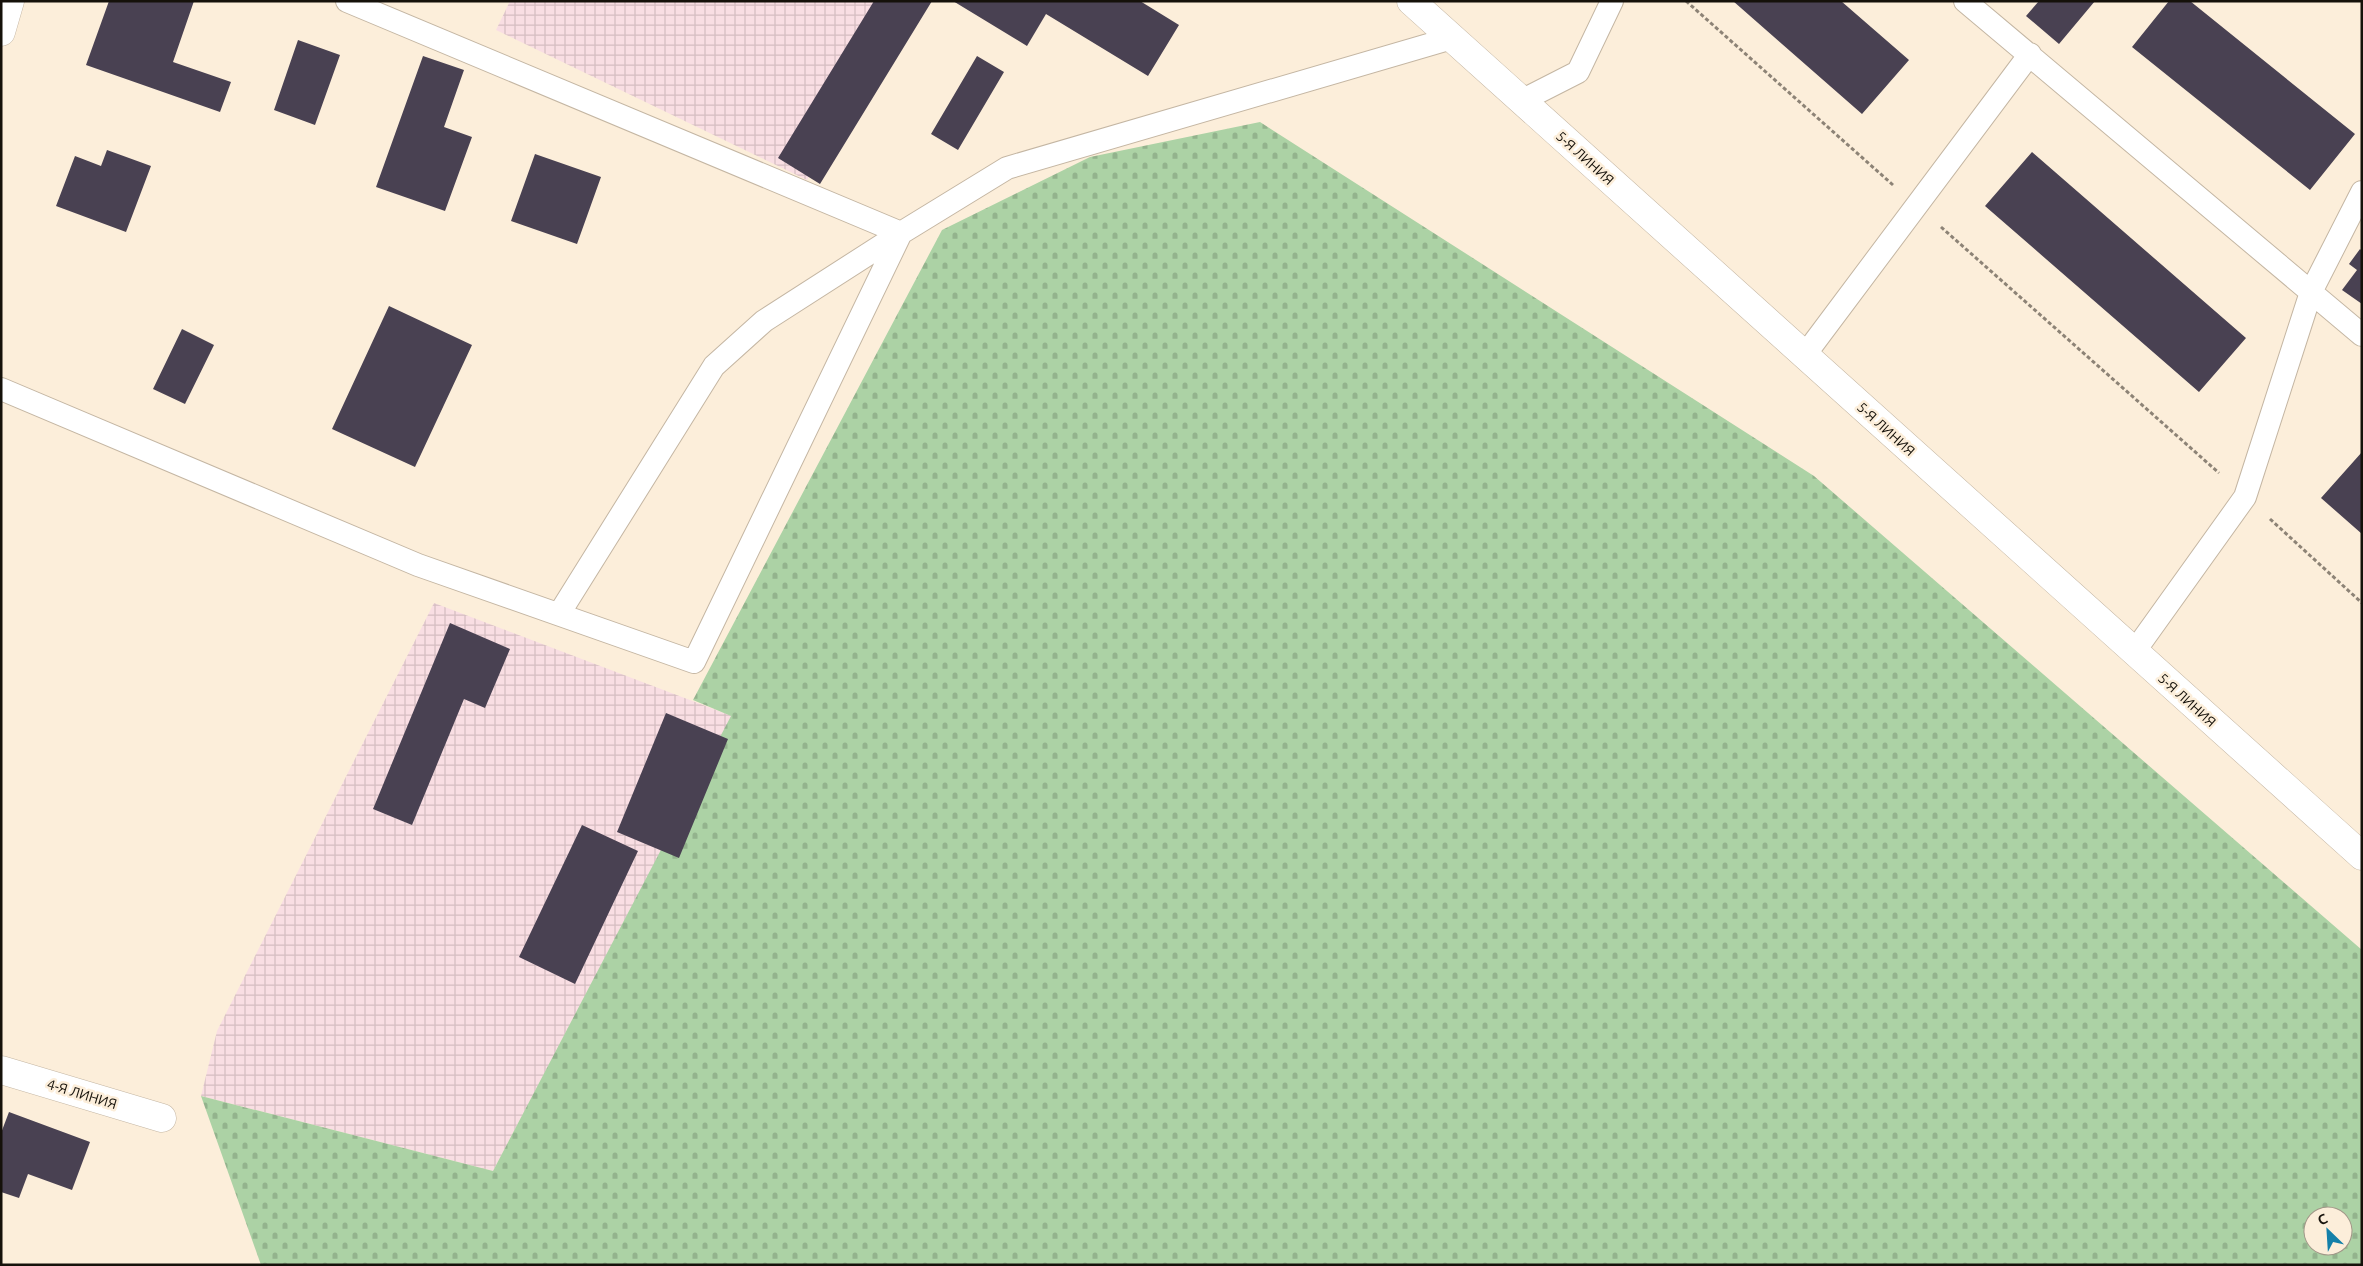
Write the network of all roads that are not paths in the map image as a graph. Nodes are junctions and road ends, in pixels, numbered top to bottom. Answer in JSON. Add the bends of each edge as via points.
{"nodes":[{"id":1,"x":10,"y":1,"type":"edge"},
{"id":2,"x":347,"y":1,"type":"edge"},
{"id":3,"x":1412,"y":1,"type":"edge"},
{"id":4,"x":1612,"y":1,"type":"edge"},
{"id":5,"x":1965,"y":1,"type":"edge"},
{"id":6,"x":1,"y":32,"type":"edge"},
{"id":7,"x":1452,"y":38,"type":"junction"},
{"id":8,"x":2030,"y":54,"type":"junction"},
{"id":9,"x":1521,"y":101,"type":"junction"},
{"id":10,"x":2362,"y":192,"type":"edge"},
{"id":11,"x":901,"y":233,"type":"junction"},
{"id":12,"x":2311,"y":292,"type":"junction"},
{"id":13,"x":2362,"y":335,"type":"edge"},
{"id":14,"x":1804,"y":356,"type":"junction"},
{"id":15,"x":1,"y":389,"type":"edge"},
{"id":16,"x":558,"y":614,"type":"junction"},
{"id":17,"x":2134,"y":652,"type":"junction"},
{"id":18,"x":2362,"y":856,"type":"edge"},
{"id":19,"x":1,"y":1070,"type":"edge"},
{"id":20,"x":162,"y":1118,"type":"dead end"}],
"edges":[{"from":1,"to":6,"type":"street"},
{"from":2,"to":11,"type":"lane"},
{"from":3,"to":7,"type":"street","name":"5-Я ЛИНИЯ"},
{"from":4,"to":9,"type":"lane","via":[[1578,72]]},
{"from":5,"to":8,"type":"lane"},
{"from":7,"to":9,"type":"street","name":"5-Я ЛИНИЯ"},
{"from":7,"to":11,"type":"lane","via":[[1007,168]]},
{"from":8,"to":12,"type":"lane"},
{"from":8,"to":14,"type":"lane"},
{"from":9,"to":14,"type":"street","name":"5-Я ЛИНИЯ"},
{"from":10,"to":12,"type":"lane"},
{"from":11,"to":16,"type":"lane","via":[[764,321],[714,366]]},
{"from":11,"to":16,"type":"lane","via":[[694,662]]},
{"from":12,"to":13,"type":"lane"},
{"from":12,"to":17,"type":"lane","via":[[2245,497]]},
{"from":14,"to":17,"type":"street","name":"5-Я ЛИНИЯ"},
{"from":15,"to":16,"type":"lane","via":[[418,565]]},
{"from":17,"to":18,"type":"street","name":"5-Я ЛИНИЯ"},
{"from":19,"to":20,"type":"street","name":"4-Я ЛИНИЯ"}]}
